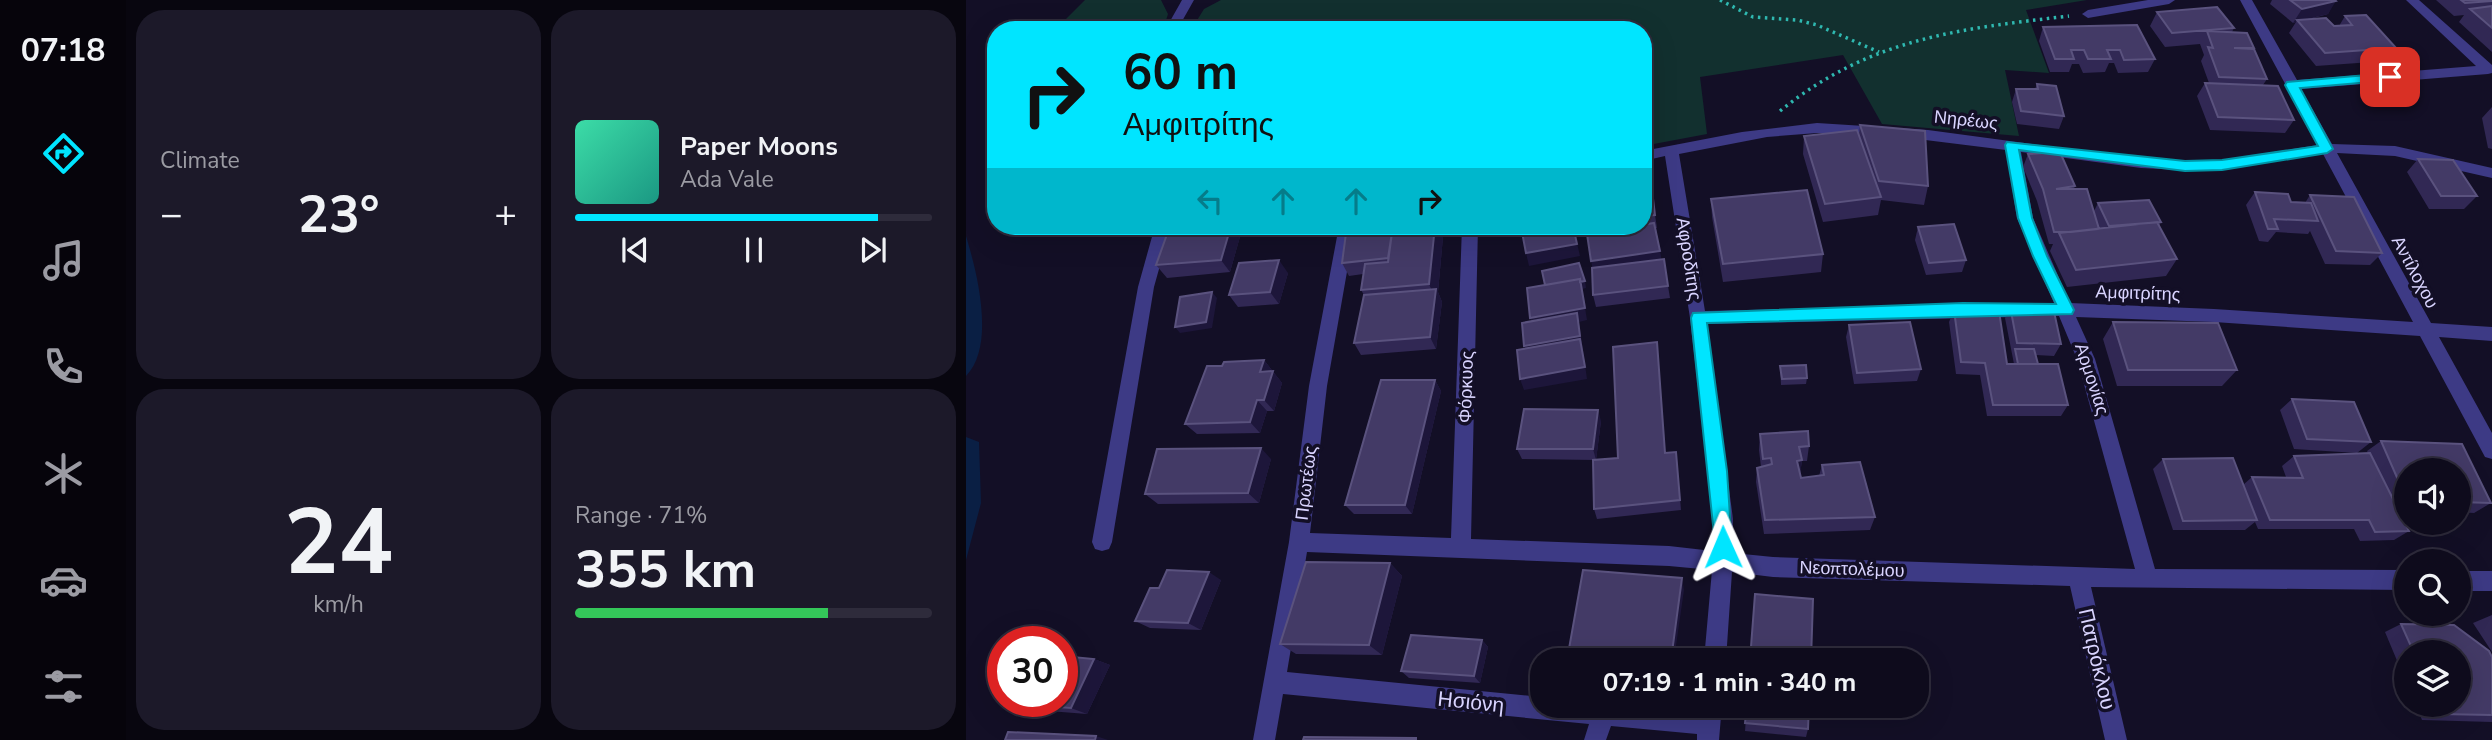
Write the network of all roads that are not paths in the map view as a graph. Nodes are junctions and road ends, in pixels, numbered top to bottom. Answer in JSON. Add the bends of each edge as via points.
{"nodes":[{"id":1,"x":1188,"y":0,"type":"edge"},
{"id":2,"x":2169,"y":0,"type":"edge"},
{"id":3,"x":2246,"y":0,"type":"edge"},
{"id":4,"x":2412,"y":0,"type":"edge"},
{"id":5,"x":2088,"y":14,"type":"road end"},
{"id":6,"x":1176,"y":21,"type":"edge"},
{"id":7,"x":2490,"y":70,"type":"edge"},
{"id":8,"x":2292,"y":85,"type":"junction"},
{"id":9,"x":2012,"y":145,"type":"junction"},
{"id":10,"x":2327,"y":149,"type":"junction"},
{"id":11,"x":1671,"y":150,"type":"junction"},
{"id":12,"x":1652,"y":154,"type":"edge"},
{"id":13,"x":2492,"y":173,"type":"edge"},
{"id":14,"x":1160,"y":235,"type":"edge"},
{"id":15,"x":1345,"y":235,"type":"edge"},
{"id":16,"x":1470,"y":235,"type":"edge"},
{"id":17,"x":2066,"y":310,"type":"junction"},
{"id":18,"x":1698,"y":318,"type":"junction"},
{"id":19,"x":2424,"y":330,"type":"junction"},
{"id":20,"x":2492,"y":334,"type":"edge"},
{"id":21,"x":2492,"y":451,"type":"edge"},
{"id":22,"x":1102,"y":542,"type":"dead end"},
{"id":23,"x":1299,"y":542,"type":"junction"},
{"id":24,"x":1461,"y":548,"type":"junction"},
{"id":25,"x":1723,"y":562,"type":"junction"},
{"id":26,"x":2078,"y":577,"type":"junction"},
{"id":27,"x":2148,"y":579,"type":"junction"},
{"id":28,"x":2394,"y":580,"type":"edge"},
{"id":29,"x":2471,"y":581,"type":"edge"},
{"id":30,"x":2492,"y":581,"type":"edge"},
{"id":31,"x":1716,"y":648,"type":"edge"},
{"id":32,"x":1274,"y":682,"type":"junction"},
{"id":33,"x":1530,"y":708,"type":"edge"},
{"id":34,"x":1602,"y":718,"type":"edge"},
{"id":35,"x":1643,"y":718,"type":"edge"},
{"id":36,"x":1710,"y":723,"type":"edge"},
{"id":37,"x":1264,"y":740,"type":"edge"},
{"id":38,"x":1595,"y":740,"type":"edge"},
{"id":39,"x":2116,"y":740,"type":"edge"}],
"edges":[{"from":1,"to":6,"type":"street"},
{"from":2,"to":5,"type":"street"},
{"from":3,"to":8,"type":"street","name":"Αντίλοχου"},
{"from":4,"to":7,"type":"street"},
{"from":7,"to":8,"type":"street"},
{"from":8,"to":10,"type":"street","name":"Αντίλοχου"},
{"from":9,"to":10,"type":"street","name":"Νηρέως","via":[[2185,166]]},
{"from":9,"to":11,"type":"street","name":"Νηρέως","via":[[1842,128],[1762,134]]},
{"from":9,"to":17,"type":"street","name":"Αρμονίας","via":[[2025,218]]},
{"from":10,"to":13,"type":"street","name":"Νηρέως","via":[[2389,152]]},
{"from":10,"to":19,"type":"street","name":"Αντίλοχου"},
{"from":11,"to":12,"type":"street","name":"Νηρέως"},
{"from":11,"to":18,"type":"street","name":"Αφροδίτης"},
{"from":14,"to":22,"type":"street","via":[[1146,287]]},
{"from":15,"to":23,"type":"street","name":"Πρωτέως","via":[[1318,386]]},
{"from":16,"to":24,"type":"street","name":"Φόρκυος"},
{"from":17,"to":18,"type":"street","name":"Αμφιτρίτης"},
{"from":17,"to":19,"type":"street","name":"Αμφιτρίτης"},
{"from":17,"to":27,"type":"street","name":"Αρμονίας","via":[[2096,390]]},
{"from":18,"to":25,"type":"street","name":"Αφροδίτης","via":[[1721,498]]},
{"from":19,"to":20,"type":"street","name":"Αμφιτρίτης"},
{"from":19,"to":21,"type":"street","name":"Αντίλοχου"},
{"from":23,"to":24,"type":"street","name":"Νεοπτολέμου"},
{"from":23,"to":32,"type":"street","name":"Πρωτέως"},
{"from":24,"to":25,"type":"street","name":"Νεοπτολέμου"},
{"from":25,"to":26,"type":"street","name":"Νεοπτολέμου"},
{"from":25,"to":31,"type":"street","name":"Αφροδίτης"},
{"from":26,"to":27,"type":"street","name":"Νεοπτολέμου"},
{"from":26,"to":39,"type":"street","name":"Πατρόκλου"},
{"from":27,"to":28,"type":"street","name":"Νεοπτολέμου"},
{"from":29,"to":30,"type":"street"},
{"from":32,"to":33,"type":"street","name":"Ησιόνη"},
{"from":32,"to":37,"type":"street","name":"Πρωτέως"},
{"from":34,"to":38,"type":"street"},
{"from":35,"to":36,"type":"street","name":"Ησιόνη"}]}
